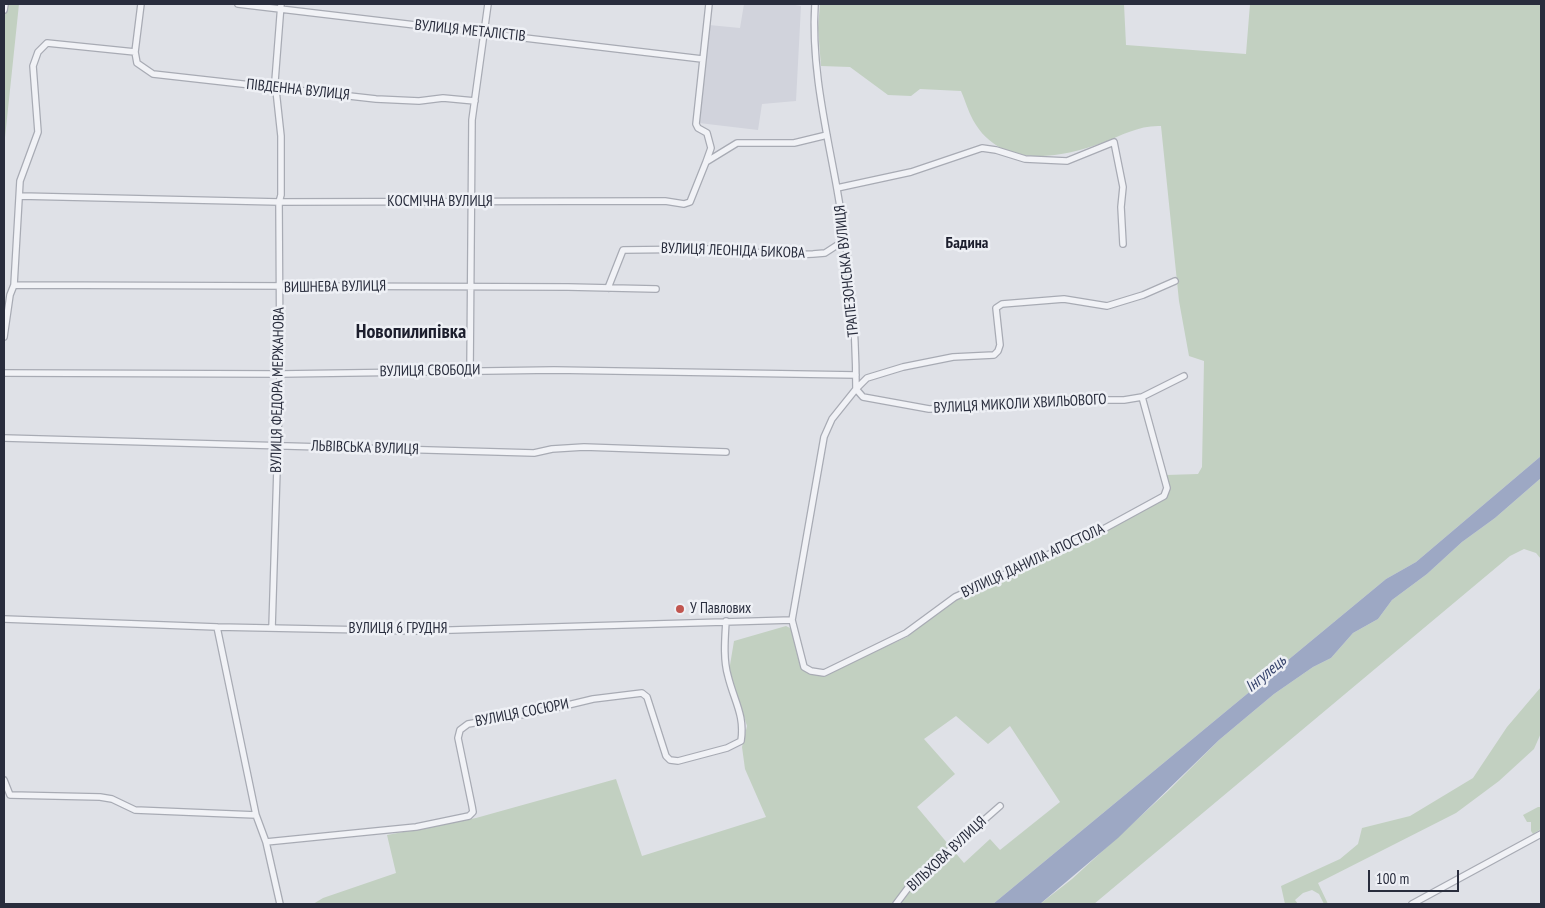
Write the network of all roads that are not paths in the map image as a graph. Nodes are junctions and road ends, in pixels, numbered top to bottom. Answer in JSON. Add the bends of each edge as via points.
{"nodes":[{"id":1,"x":5,"y":4,"type":"edge"},
{"id":2,"x":141,"y":4,"type":"edge"},
{"id":3,"x":238,"y":4,"type":"edge"},
{"id":4,"x":488,"y":4,"type":"edge"},
{"id":5,"x":709,"y":4,"type":"edge"},
{"id":6,"x":816,"y":4,"type":"edge"},
{"id":7,"x":281,"y":6,"type":"edge"},
{"id":8,"x":4,"y":10,"type":"edge"},
{"id":9,"x":485,"y":34,"type":"junction"},
{"id":10,"x":135,"y":52,"type":"junction"},
{"id":11,"x":702,"y":59,"type":"junction"},
{"id":12,"x":278,"y":88,"type":"junction"},
{"id":13,"x":475,"y":101,"type":"junction"},
{"id":14,"x":827,"y":135,"type":"junction"},
{"id":15,"x":706,"y":162,"type":"junction"},
{"id":16,"x":837,"y":188,"type":"junction"},
{"id":17,"x":20,"y":196,"type":"junction"},
{"id":18,"x":278,"y":202,"type":"junction"},
{"id":19,"x":470,"y":202,"type":"junction"},
{"id":20,"x":846,"y":240,"type":"junction"},
{"id":21,"x":1124,"y":244,"type":"dead end"},
{"id":22,"x":1175,"y":281,"type":"dead end"},
{"id":23,"x":14,"y":286,"type":"junction"},
{"id":24,"x":279,"y":288,"type":"junction"},
{"id":25,"x":470,"y":288,"type":"junction"},
{"id":26,"x":608,"y":288,"type":"junction"},
{"id":27,"x":656,"y":289,"type":"dead end"},
{"id":28,"x":4,"y":337,"type":"edge"},
{"id":29,"x":470,"y":371,"type":"junction"},
{"id":30,"x":4,"y":373,"type":"edge"},
{"id":31,"x":280,"y":374,"type":"junction"},
{"id":32,"x":856,"y":375,"type":"junction"},
{"id":33,"x":1184,"y":376,"type":"dead end"},
{"id":34,"x":856,"y":389,"type":"junction"},
{"id":35,"x":1142,"y":397,"type":"junction"},
{"id":36,"x":4,"y":438,"type":"edge"},
{"id":37,"x":276,"y":445,"type":"junction"},
{"id":38,"x":726,"y":452,"type":"dead end"},
{"id":39,"x":4,"y":619,"type":"edge"},
{"id":40,"x":792,"y":620,"type":"junction"},
{"id":41,"x":726,"y":621,"type":"junction"},
{"id":42,"x":218,"y":628,"type":"junction"},
{"id":43,"x":272,"y":628,"type":"junction"},
{"id":44,"x":4,"y":780,"type":"edge"},
{"id":45,"x":1000,"y":806,"type":"dead end"},
{"id":46,"x":256,"y":815,"type":"junction"},
{"id":47,"x":1541,"y":834,"type":"edge"},
{"id":48,"x":266,"y":842,"type":"junction"},
{"id":49,"x":280,"y":904,"type":"edge"},
{"id":50,"x":896,"y":904,"type":"edge"},
{"id":51,"x":1412,"y":904,"type":"edge"}],
"edges":[{"from":1,"to":8,"type":"street"},
{"from":2,"to":10,"type":"street"},
{"from":3,"to":7,"type":"street","name":"ВУЛИЦЯ МЕТАЛІСТІВ"},
{"from":4,"to":9,"type":"street"},
{"from":5,"to":11,"type":"street"},
{"from":6,"to":14,"type":"street","name":"ТРАПЕЗОНСЬКА ВУЛИЦЯ","via":[[814,30]]},
{"from":7,"to":9,"type":"street","name":"ВУЛИЦЯ МЕТАЛІСТІВ"},
{"from":7,"to":12,"type":"street","name":"ВУЛИЦЯ ФЕДОРА МЕРЖАНОВА","via":[[275,81]]},
{"from":9,"to":11,"type":"street","name":"ВУЛИЦЯ МЕТАЛІСТІВ"},
{"from":9,"to":13,"type":"street"},
{"from":10,"to":12,"type":"street","name":"ПІВДЕННА ВУЛИЦЯ","via":[[137,63],[153,74]]},
{"from":10,"to":17,"type":"street","via":[[47,43],[38,52],[33,66],[38,132],[22,174]]},
{"from":11,"to":15,"type":"street","name":"КОСМІЧНА ВУЛИЦЯ","via":[[696,124],[707,133],[711,148]]},
{"from":12,"to":13,"type":"street","name":"ПІВДЕННА ВУЛИЦЯ","via":[[376,99]]},
{"from":12,"to":18,"type":"street","name":"ВУЛИЦЯ ФЕДОРА МЕРЖАНОВА","via":[[281,136],[281,195]]},
{"from":13,"to":19,"type":"street"},
{"from":14,"to":15,"type":"street","via":[[794,143],[737,143]]},
{"from":14,"to":16,"type":"street","name":"ТРАПЕЗОНСЬКА ВУЛИЦЯ"},
{"from":15,"to":19,"type":"street","name":"КОСМІЧНА ВУЛИЦЯ","via":[[694,197],[684,204],[665,201]]},
{"from":16,"to":20,"type":"street","name":"ТРАПЕЗОНСЬКА ВУЛИЦЯ"},
{"from":16,"to":21,"type":"street","via":[[911,172],[982,148],[1025,159],[1067,161],[1114,142],[1123,187]]},
{"from":17,"to":18,"type":"street","name":"КОСМІЧНА ВУЛИЦЯ"},
{"from":17,"to":23,"type":"street"},
{"from":18,"to":19,"type":"street","name":"КОСМІЧНА ВУЛИЦЯ"},
{"from":18,"to":24,"type":"street","name":"ВУЛИЦЯ ФЕДОРА МЕРЖАНОВА"},
{"from":19,"to":25,"type":"street"},
{"from":20,"to":26,"type":"street","name":"ВУЛИЦЯ ЛЕОНІДА БИКОВА","via":[[825,253],[790,255],[711,249],[623,250]]},
{"from":20,"to":32,"type":"street","name":"ТРАПЕЗОНСЬКА ВУЛИЦЯ","via":[[854,306]]},
{"from":22,"to":34,"type":"street","via":[[1107,306],[1064,299],[1002,304],[996,308],[1000,345],[994,354],[953,357],[903,367],[867,378]]},
{"from":23,"to":24,"type":"street","name":"ВИШНЕВА ВУЛИЦЯ"},
{"from":23,"to":28,"type":"street"},
{"from":24,"to":25,"type":"street","name":"ВИШНЕВА ВУЛИЦЯ"},
{"from":24,"to":31,"type":"street","name":"ВУЛИЦЯ ФЕДОРА МЕРЖАНОВА"},
{"from":25,"to":26,"type":"street","name":"ВИШНЕВА ВУЛИЦЯ"},
{"from":25,"to":29,"type":"street"},
{"from":26,"to":27,"type":"street","name":"ВИШНЕВА ВУЛИЦЯ"},
{"from":29,"to":31,"type":"street","name":"ВУЛИЦЯ СВОБОДИ"},
{"from":29,"to":32,"type":"street","name":"ВУЛИЦЯ СВОБОДИ"},
{"from":30,"to":31,"type":"street","name":"ВУЛИЦЯ СВОБОДИ"},
{"from":31,"to":37,"type":"street","name":"ВУЛИЦЯ ФЕДОРА МЕРЖАНОВА"},
{"from":32,"to":34,"type":"street","name":"ТРАПЕЗОНСЬКА ВУЛИЦЯ"},
{"from":33,"to":35,"type":"street","name":"ВУЛИЦЯ МИКОЛИ ХВИЛЬОВОГО"},
{"from":34,"to":35,"type":"street","name":"ВУЛИЦЯ МИКОЛИ ХВИЛЬОВОГО","via":[[863,398],[929,409]]},
{"from":34,"to":40,"type":"street","via":[[832,419],[824,437]]},
{"from":35,"to":40,"type":"street","name":"ВУЛИЦЯ ДАНИЛА АПОСТОЛА","via":[[1167,488],[1164,496],[1098,532],[956,597],[906,633],[824,673],[804,667]]},
{"from":36,"to":37,"type":"street","name":"ЛЬВІВСЬКА ВУЛИЦЯ"},
{"from":37,"to":38,"type":"street","name":"ЛЬВІВСЬКА ВУЛИЦЯ","via":[[534,454],[552,449],[584,448]]},
{"from":37,"to":43,"type":"street","name":"ВУЛИЦЯ ФЕДОРА МЕРЖАНОВА"},
{"from":39,"to":42,"type":"street","name":"ВУЛИЦЯ 6 ГРУДНЯ"},
{"from":40,"to":41,"type":"street","name":"ВУЛИЦЯ 6 ГРУДНЯ"},
{"from":41,"to":43,"type":"street","name":"ВУЛИЦЯ 6 ГРУДНЯ","via":[[418,631]]},
{"from":41,"to":48,"type":"street","name":"ВУЛИЦЯ СОСЮРИ","via":[[727,675],[744,726],[741,741],[727,748],[678,761],[670,760],[647,697],[642,693],[593,699],[468,724],[460,730],[458,738],[473,812],[469,816],[416,827]]},
{"from":42,"to":43,"type":"street","name":"ВУЛИЦЯ 6 ГРУДНЯ"},
{"from":42,"to":46,"type":"street"},
{"from":44,"to":46,"type":"street","via":[[10,795],[100,797],[134,810]]},
{"from":45,"to":50,"type":"street","name":"ВІЛЬХОВА ВУЛИЦЯ","via":[[911,884]]},
{"from":46,"to":48,"type":"street"},
{"from":47,"to":51,"type":"street"},
{"from":48,"to":49,"type":"street"}]}
